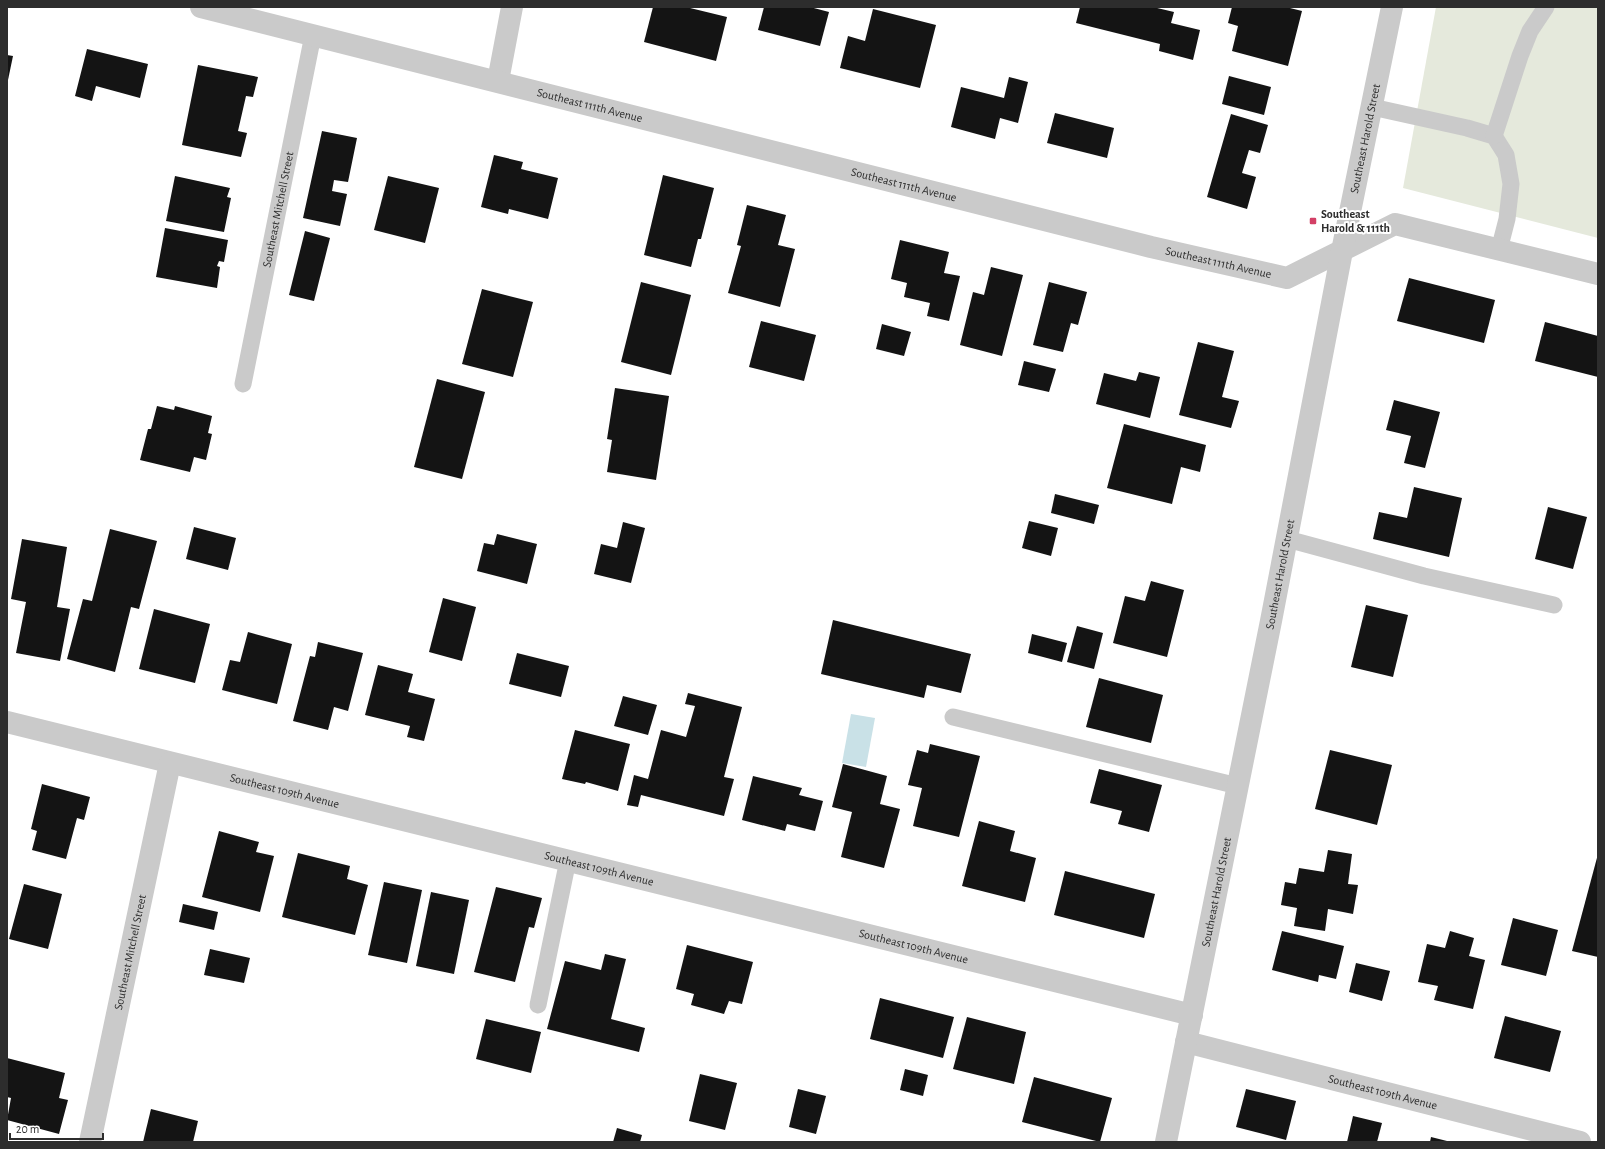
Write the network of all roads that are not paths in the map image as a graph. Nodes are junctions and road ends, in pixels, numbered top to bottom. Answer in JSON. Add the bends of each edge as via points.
{"nodes":[{"id":1,"x":201,"y":7,"type":"edge"},
{"id":2,"x":512,"y":7,"type":"edge"},
{"id":3,"x":1392,"y":7,"type":"edge"},
{"id":4,"x":1546,"y":7,"type":"edge"},
{"id":5,"x":313,"y":34,"type":"junction"},
{"id":6,"x":498,"y":81,"type":"junction"},
{"id":7,"x":1372,"y":107,"type":"junction"},
{"id":8,"x":1494,"y":136,"type":"junction"},
{"id":9,"x":1499,"y":250,"type":"junction"},
{"id":10,"x":1342,"y":251,"type":"junction"},
{"id":11,"x":1598,"y":274,"type":"edge"},
{"id":12,"x":243,"y":384,"type":"dead end"},
{"id":13,"x":1287,"y":539,"type":"junction"},
{"id":14,"x":1554,"y":605,"type":"dead end"},
{"id":15,"x":953,"y":717,"type":"dead end"},
{"id":16,"x":7,"y":722,"type":"edge"},
{"id":17,"x":170,"y":763,"type":"junction"},
{"id":18,"x":1238,"y":786,"type":"junction"},
{"id":19,"x":568,"y":860,"type":"junction"},
{"id":20,"x":538,"y":1005,"type":"dead end"},
{"id":21,"x":1192,"y":1015,"type":"junction"},
{"id":22,"x":1186,"y":1042,"type":"junction"},
{"id":23,"x":90,"y":1142,"type":"edge"},
{"id":24,"x":1166,"y":1142,"type":"edge"},
{"id":25,"x":1580,"y":1142,"type":"edge"}],
"edges":[{"from":1,"to":5,"type":"street","name":"Southeast 111th Avenue"},
{"from":2,"to":6,"type":"street"},
{"from":3,"to":7,"type":"street","name":"Southeast Harold Street"},
{"from":4,"to":8,"type":"lane","via":[[1530,31]]},
{"from":5,"to":6,"type":"street","name":"Southeast 111th Avenue"},
{"from":5,"to":12,"type":"lane","name":"Southeast Mitchell Street"},
{"from":6,"to":10,"type":"street","name":"Southeast 111th Avenue","via":[[1151,247],[1287,278]]},
{"from":7,"to":8,"type":"lane"},
{"from":7,"to":10,"type":"street","name":"Southeast Harold Street"},
{"from":8,"to":9,"type":"lane","via":[[1506,155],[1511,184],[1508,219]]},
{"from":9,"to":10,"type":"street","name":"Southeast 111th Avenue","via":[[1395,224]]},
{"from":9,"to":11,"type":"street","name":"Southeast 111th Avenue"},
{"from":10,"to":13,"type":"street","name":"Southeast Harold Street"},
{"from":13,"to":14,"type":"lane","via":[[1424,576]]},
{"from":13,"to":18,"type":"street","name":"Southeast Harold Street"},
{"from":15,"to":18,"type":"lane"},
{"from":16,"to":17,"type":"street","name":"Southeast 109th Avenue"},
{"from":17,"to":19,"type":"street","name":"Southeast 109th Avenue"},
{"from":17,"to":23,"type":"street","name":"Southeast Mitchell Street"},
{"from":18,"to":21,"type":"street","name":"Southeast Harold Street"},
{"from":19,"to":20,"type":"lane"},
{"from":19,"to":21,"type":"street","name":"Southeast 109th Avenue"},
{"from":21,"to":22,"type":"street","name":"Southeast Harold Street"},
{"from":22,"to":24,"type":"street","name":"Southeast Harold Street"},
{"from":22,"to":25,"type":"street","name":"Southeast 109th Avenue"}]}
